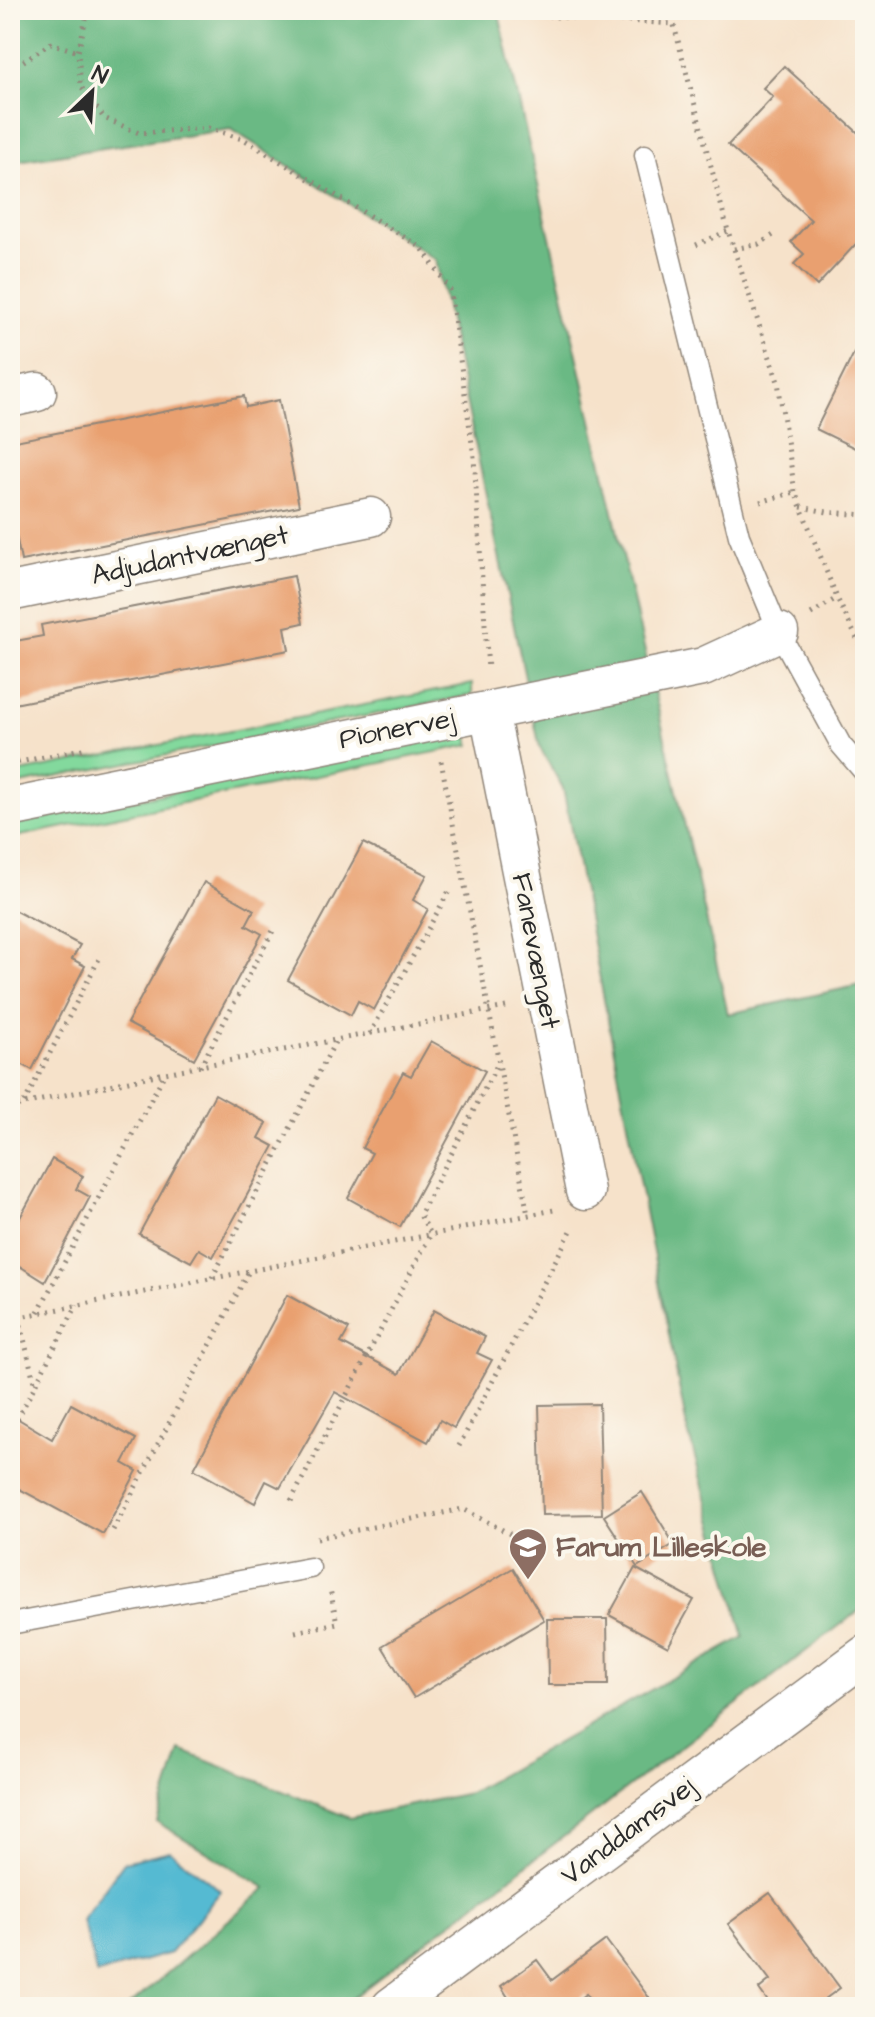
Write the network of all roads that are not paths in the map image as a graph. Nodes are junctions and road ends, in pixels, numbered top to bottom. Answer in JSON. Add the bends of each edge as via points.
{"nodes":[{"id":1,"x":645,"y":155,"type":"dead end"},
{"id":2,"x":371,"y":517,"type":"dead end"},
{"id":3,"x":10,"y":592,"type":"edge"},
{"id":4,"x":779,"y":632,"type":"junction"},
{"id":5,"x":489,"y":711,"type":"junction"},
{"id":6,"x":865,"y":773,"type":"edge"},
{"id":7,"x":10,"y":808,"type":"edge"},
{"id":8,"x":585,"y":1197,"type":"road end"},
{"id":9,"x":310,"y":1568,"type":"dead end"},
{"id":10,"x":10,"y":1624,"type":"edge"},
{"id":11,"x":865,"y":1655,"type":"edge"},
{"id":12,"x":391,"y":2007,"type":"edge"}],
"edges":[{"from":1,"to":4,"type":"lane","via":[[739,536]]},
{"from":2,"to":3,"type":"street","name":"Adjudantvænget"},
{"from":4,"to":5,"type":"street","name":"Pionervej","via":[[703,667]]},
{"from":4,"to":6,"type":"lane","via":[[841,745]]},
{"from":5,"to":7,"type":"street","name":"Pionervej"},
{"from":5,"to":8,"type":"street","name":"Fanevænget"},
{"from":9,"to":10,"type":"lane"},
{"from":11,"to":12,"type":"street","name":"Vanddamsvej"}]}
